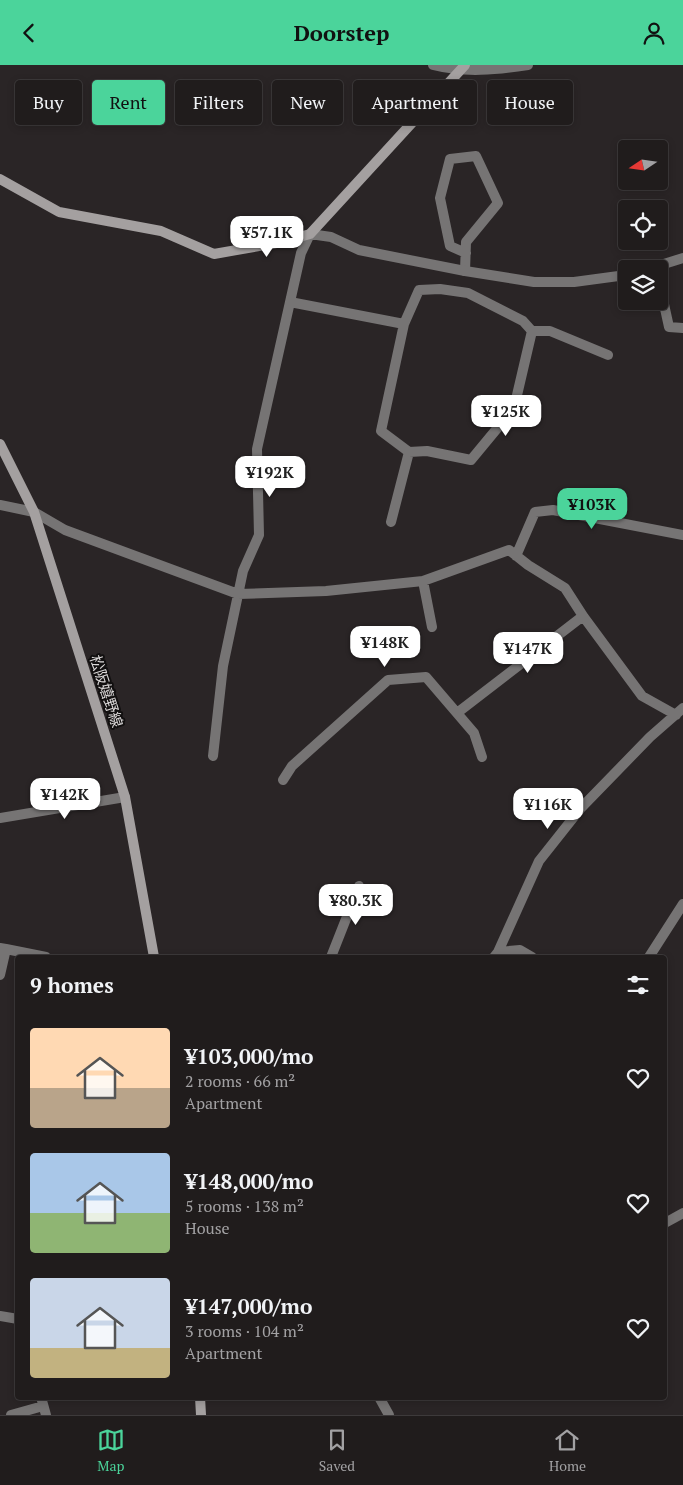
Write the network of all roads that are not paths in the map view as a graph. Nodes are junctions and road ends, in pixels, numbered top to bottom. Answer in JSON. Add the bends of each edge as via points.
{"nodes":[{"id":1,"x":433,"y":65,"type":"edge"},
{"id":2,"x":528,"y":65,"type":"edge"},
{"id":3,"x":463,"y":67,"type":"edge"},
{"id":4,"x":0,"y":179,"type":"edge"},
{"id":5,"x":310,"y":234,"type":"junction"},
{"id":6,"x":466,"y":253,"type":"junction"},
{"id":7,"x":683,"y":258,"type":"edge"},
{"id":8,"x":668,"y":263,"type":"edge"},
{"id":9,"x":466,"y":271,"type":"junction"},
{"id":10,"x":618,"y":276,"type":"edge"},
{"id":11,"x":290,"y":302,"type":"junction"},
{"id":12,"x":665,"y":310,"type":"edge"},
{"id":13,"x":404,"y":324,"type":"junction"},
{"id":14,"x":683,"y":328,"type":"edge"},
{"id":15,"x":532,"y":331,"type":"junction"},
{"id":16,"x":608,"y":355,"type":"dead end"},
{"id":17,"x":0,"y":444,"type":"edge"},
{"id":18,"x":409,"y":452,"type":"junction"},
{"id":19,"x":0,"y":505,"type":"edge"},
{"id":20,"x":34,"y":512,"type":"junction"},
{"id":21,"x":391,"y":522,"type":"dead end"},
{"id":22,"x":683,"y":535,"type":"edge"},
{"id":23,"x":516,"y":556,"type":"junction"},
{"id":24,"x":424,"y":581,"type":"junction"},
{"id":25,"x":238,"y":594,"type":"junction"},
{"id":26,"x":583,"y":616,"type":"junction"},
{"id":27,"x":432,"y":627,"type":"dead end"},
{"id":28,"x":679,"y":711,"type":"edge"},
{"id":29,"x":457,"y":713,"type":"junction"},
{"id":30,"x":213,"y":755,"type":"dead end"},
{"id":31,"x":482,"y":757,"type":"dead end"},
{"id":32,"x":283,"y":780,"type":"dead end"},
{"id":33,"x":125,"y":797,"type":"junction"},
{"id":34,"x":0,"y":818,"type":"edge"},
{"id":35,"x":359,"y":886,"type":"dead end"},
{"id":36,"x":683,"y":904,"type":"edge"},
{"id":37,"x":3,"y":949,"type":"edge"},
{"id":38,"x":35,"y":955,"type":"edge"},
{"id":39,"x":154,"y":955,"type":"edge"},
{"id":40,"x":331,"y":955,"type":"edge"},
{"id":41,"x":496,"y":955,"type":"edge"},
{"id":42,"x":528,"y":955,"type":"edge"},
{"id":43,"x":650,"y":955,"type":"edge"},
{"id":44,"x":0,"y":975,"type":"edge"},
{"id":45,"x":683,"y":1213,"type":"edge"},
{"id":46,"x":667,"y":1222,"type":"edge"},
{"id":47,"x":0,"y":1316,"type":"edge"},
{"id":48,"x":15,"y":1320,"type":"edge"},
{"id":49,"x":200,"y":1400,"type":"edge"},
{"id":50,"x":381,"y":1400,"type":"edge"},
{"id":51,"x":43,"y":1406,"type":"edge"},
{"id":52,"x":11,"y":1415,"type":"edge"},
{"id":53,"x":201,"y":1415,"type":"edge"},
{"id":54,"x":389,"y":1415,"type":"edge"}],
"edges":[{"from":1,"to":3,"type":"street"},
{"from":2,"to":3,"type":"street","via":[[497,70]]},
{"from":3,"to":5,"type":"main road"},
{"from":4,"to":5,"type":"main road","via":[[59,212],[161,231],[214,255],[282,243]]},
{"from":5,"to":9,"type":"street","via":[[331,237],[359,250]]},
{"from":5,"to":11,"type":"street","via":[[301,253]]},
{"from":6,"to":6,"type":"street","via":[[466,242],[498,203],[476,157],[450,159],[440,198],[450,246]]},
{"from":6,"to":9,"type":"street"},
{"from":7,"to":8,"type":"street"},
{"from":9,"to":10,"type":"street","via":[[534,282],[574,283]]},
{"from":11,"to":13,"type":"street"},
{"from":11,"to":25,"type":"street","via":[[257,449],[258,535],[243,571]]},
{"from":12,"to":14,"type":"street","via":[[669,327]]},
{"from":13,"to":15,"type":"street","via":[[419,290],[440,289],[468,293],[524,321]]},
{"from":13,"to":18,"type":"street","via":[[381,431]]},
{"from":15,"to":16,"type":"street","via":[[550,331]]},
{"from":15,"to":18,"type":"street","via":[[514,408],[471,460],[427,451]]},
{"from":17,"to":20,"type":"main road","name":"松阪嬉野線"},
{"from":18,"to":21,"type":"street"},
{"from":19,"to":20,"type":"street"},
{"from":20,"to":25,"type":"street","via":[[65,530]]},
{"from":20,"to":33,"type":"main road","name":"松阪嬉野線"},
{"from":22,"to":23,"type":"street","via":[[553,510],[535,513]]},
{"from":23,"to":24,"type":"street","via":[[509,550]]},
{"from":23,"to":26,"type":"street","via":[[565,588]]},
{"from":24,"to":25,"type":"street","via":[[326,591]]},
{"from":24,"to":27,"type":"street"},
{"from":25,"to":30,"type":"street","via":[[223,666]]},
{"from":26,"to":28,"type":"street","via":[[642,696]]},
{"from":26,"to":29,"type":"street"},
{"from":28,"to":41,"type":"street","via":[[581,809],[539,861]]},
{"from":29,"to":31,"type":"street","via":[[474,733]]},
{"from":29,"to":32,"type":"street","via":[[426,677],[388,680],[292,766]]},
{"from":33,"to":34,"type":"street"},
{"from":33,"to":39,"type":"main road","name":"松阪嬉野線"},
{"from":35,"to":40,"type":"street"},
{"from":36,"to":43,"type":"street"},
{"from":37,"to":38,"type":"street"},
{"from":37,"to":44,"type":"street"},
{"from":41,"to":42,"type":"street","via":[[520,951]]},
{"from":45,"to":46,"type":"street"},
{"from":47,"to":48,"type":"street"},
{"from":49,"to":53,"type":"main road"},
{"from":50,"to":54,"type":"street"},
{"from":51,"to":52,"type":"street"}]}
